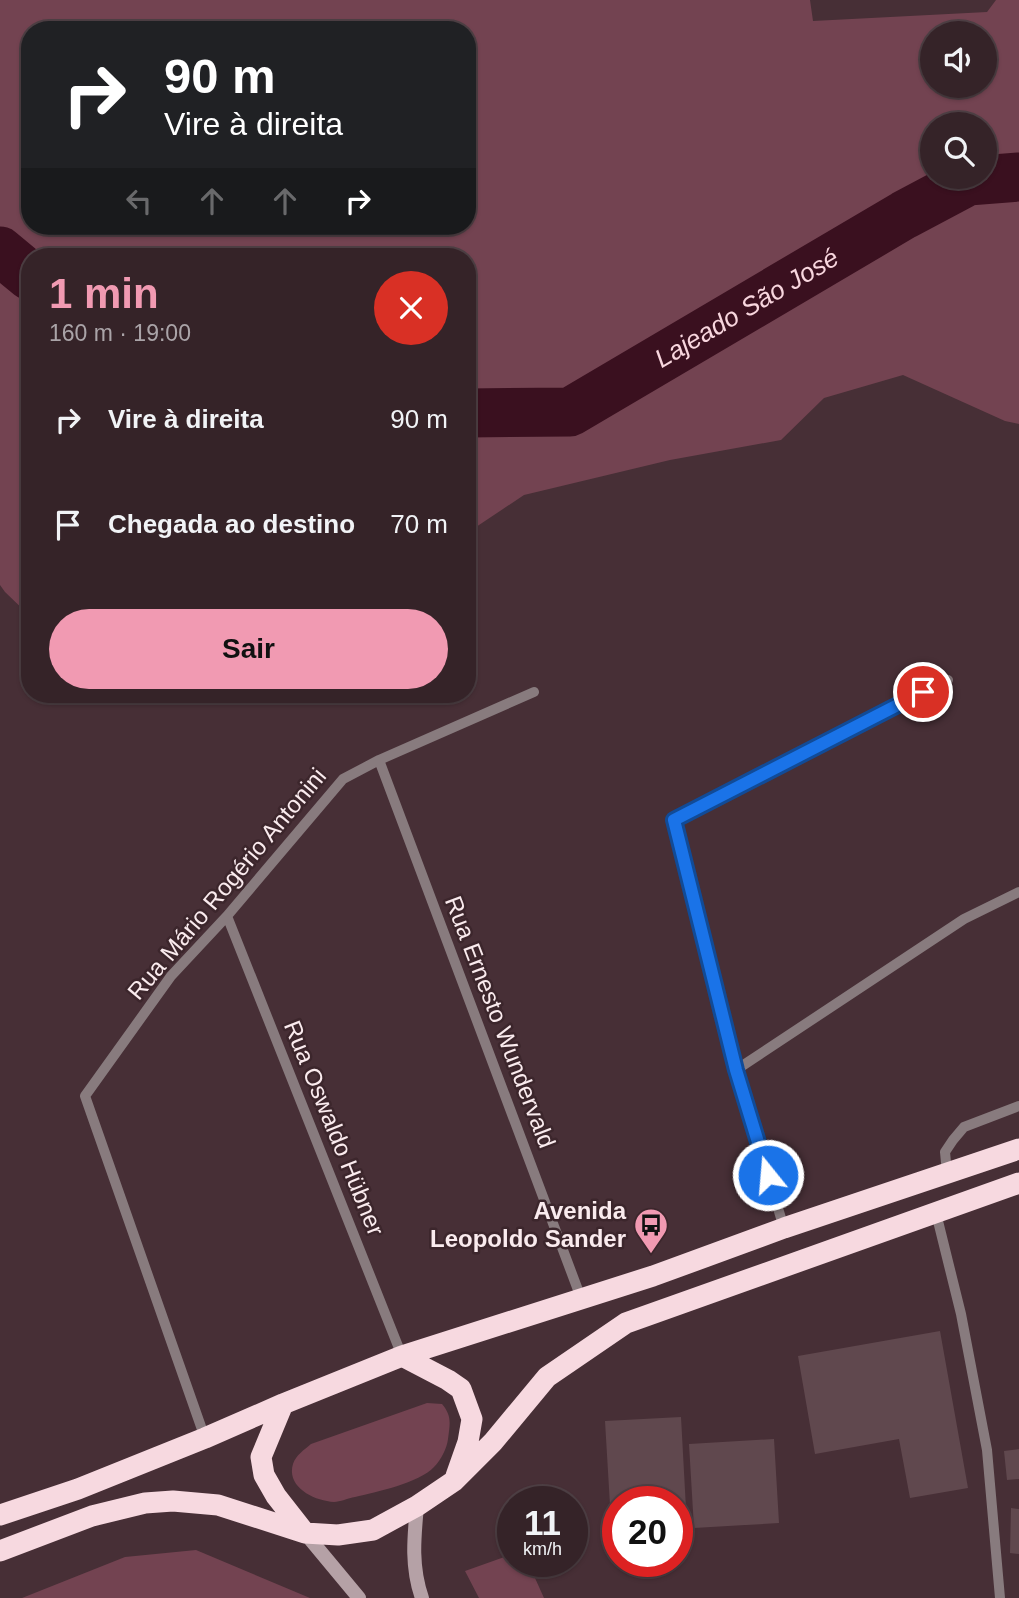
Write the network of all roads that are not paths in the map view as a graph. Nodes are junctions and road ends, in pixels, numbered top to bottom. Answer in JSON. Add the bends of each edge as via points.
{"nodes":[{"id":1,"x":948,"y":680,"type":"dead end"},
{"id":2,"x":534,"y":692,"type":"dead end"},
{"id":3,"x":379,"y":760,"type":"junction"},
{"id":4,"x":1019,"y":892,"type":"edge"},
{"id":5,"x":227,"y":916,"type":"junction"},
{"id":6,"x":736,"y":1070,"type":"junction"},
{"id":7,"x":1019,"y":1106,"type":"edge"},
{"id":8,"x":1019,"y":1149,"type":"edge"},
{"id":9,"x":947,"y":1173,"type":"junction"},
{"id":10,"x":1019,"y":1183,"type":"edge"},
{"id":11,"x":936,"y":1213,"type":"junction"},
{"id":12,"x":784,"y":1228,"type":"junction"},
{"id":13,"x":581,"y":1298,"type":"junction"},
{"id":14,"x":402,"y":1356,"type":"junction"},
{"id":15,"x":283,"y":1404,"type":"junction"},
{"id":16,"x":205,"y":1438,"type":"junction"},
{"id":17,"x":454,"y":1480,"type":"junction"},
{"id":18,"x":417,"y":1506,"type":"junction"},
{"id":19,"x":0,"y":1515,"type":"edge"},
{"id":20,"x":305,"y":1532,"type":"junction"},
{"id":21,"x":0,"y":1551,"type":"edge"},
{"id":22,"x":359,"y":1598,"type":"edge"},
{"id":23,"x":422,"y":1598,"type":"edge"},
{"id":24,"x":1000,"y":1598,"type":"edge"}],
"edges":[{"from":1,"to":6,"type":"lane","via":[[674,820]]},
{"from":2,"to":3,"type":"lane","name":"Rua Mário Rogério Antonini"},
{"from":3,"to":5,"type":"lane","name":"Rua Mário Rogério Antonini","via":[[343,779]]},
{"from":3,"to":13,"type":"lane","name":"Rua Ernesto Wundervald"},
{"from":4,"to":6,"type":"lane","via":[[964,919]]},
{"from":5,"to":14,"type":"lane","name":"Rua Oswaldo Hübner"},
{"from":5,"to":16,"type":"lane","name":"Rua Mário Rogério Antonini","via":[[171,976],[85,1096]]},
{"from":6,"to":12,"type":"lane"},
{"from":7,"to":9,"type":"lane","via":[[964,1127],[945,1152]]},
{"from":8,"to":9,"type":"highway"},
{"from":9,"to":12,"type":"highway"},
{"from":10,"to":11,"type":"highway"},
{"from":11,"to":17,"type":"highway","via":[[626,1323],[547,1377]]},
{"from":11,"to":24,"type":"lane","via":[[987,1450]]},
{"from":12,"to":13,"type":"highway"},
{"from":13,"to":14,"type":"highway"},
{"from":14,"to":15,"type":"highway"},
{"from":14,"to":17,"type":"highway","via":[[461,1389],[467,1403],[472,1419]]},
{"from":15,"to":16,"type":"highway"},
{"from":15,"to":20,"type":"highway","via":[[261,1457],[264,1475]]},
{"from":16,"to":19,"type":"highway"},
{"from":17,"to":18,"type":"highway"},
{"from":18,"to":20,"type":"highway","via":[[373,1530],[338,1535]]},
{"from":18,"to":23,"type":"street","via":[[413,1551]]},
{"from":20,"to":21,"type":"highway","via":[[218,1505],[173,1501],[92,1516]]},
{"from":20,"to":22,"type":"street"}]}
